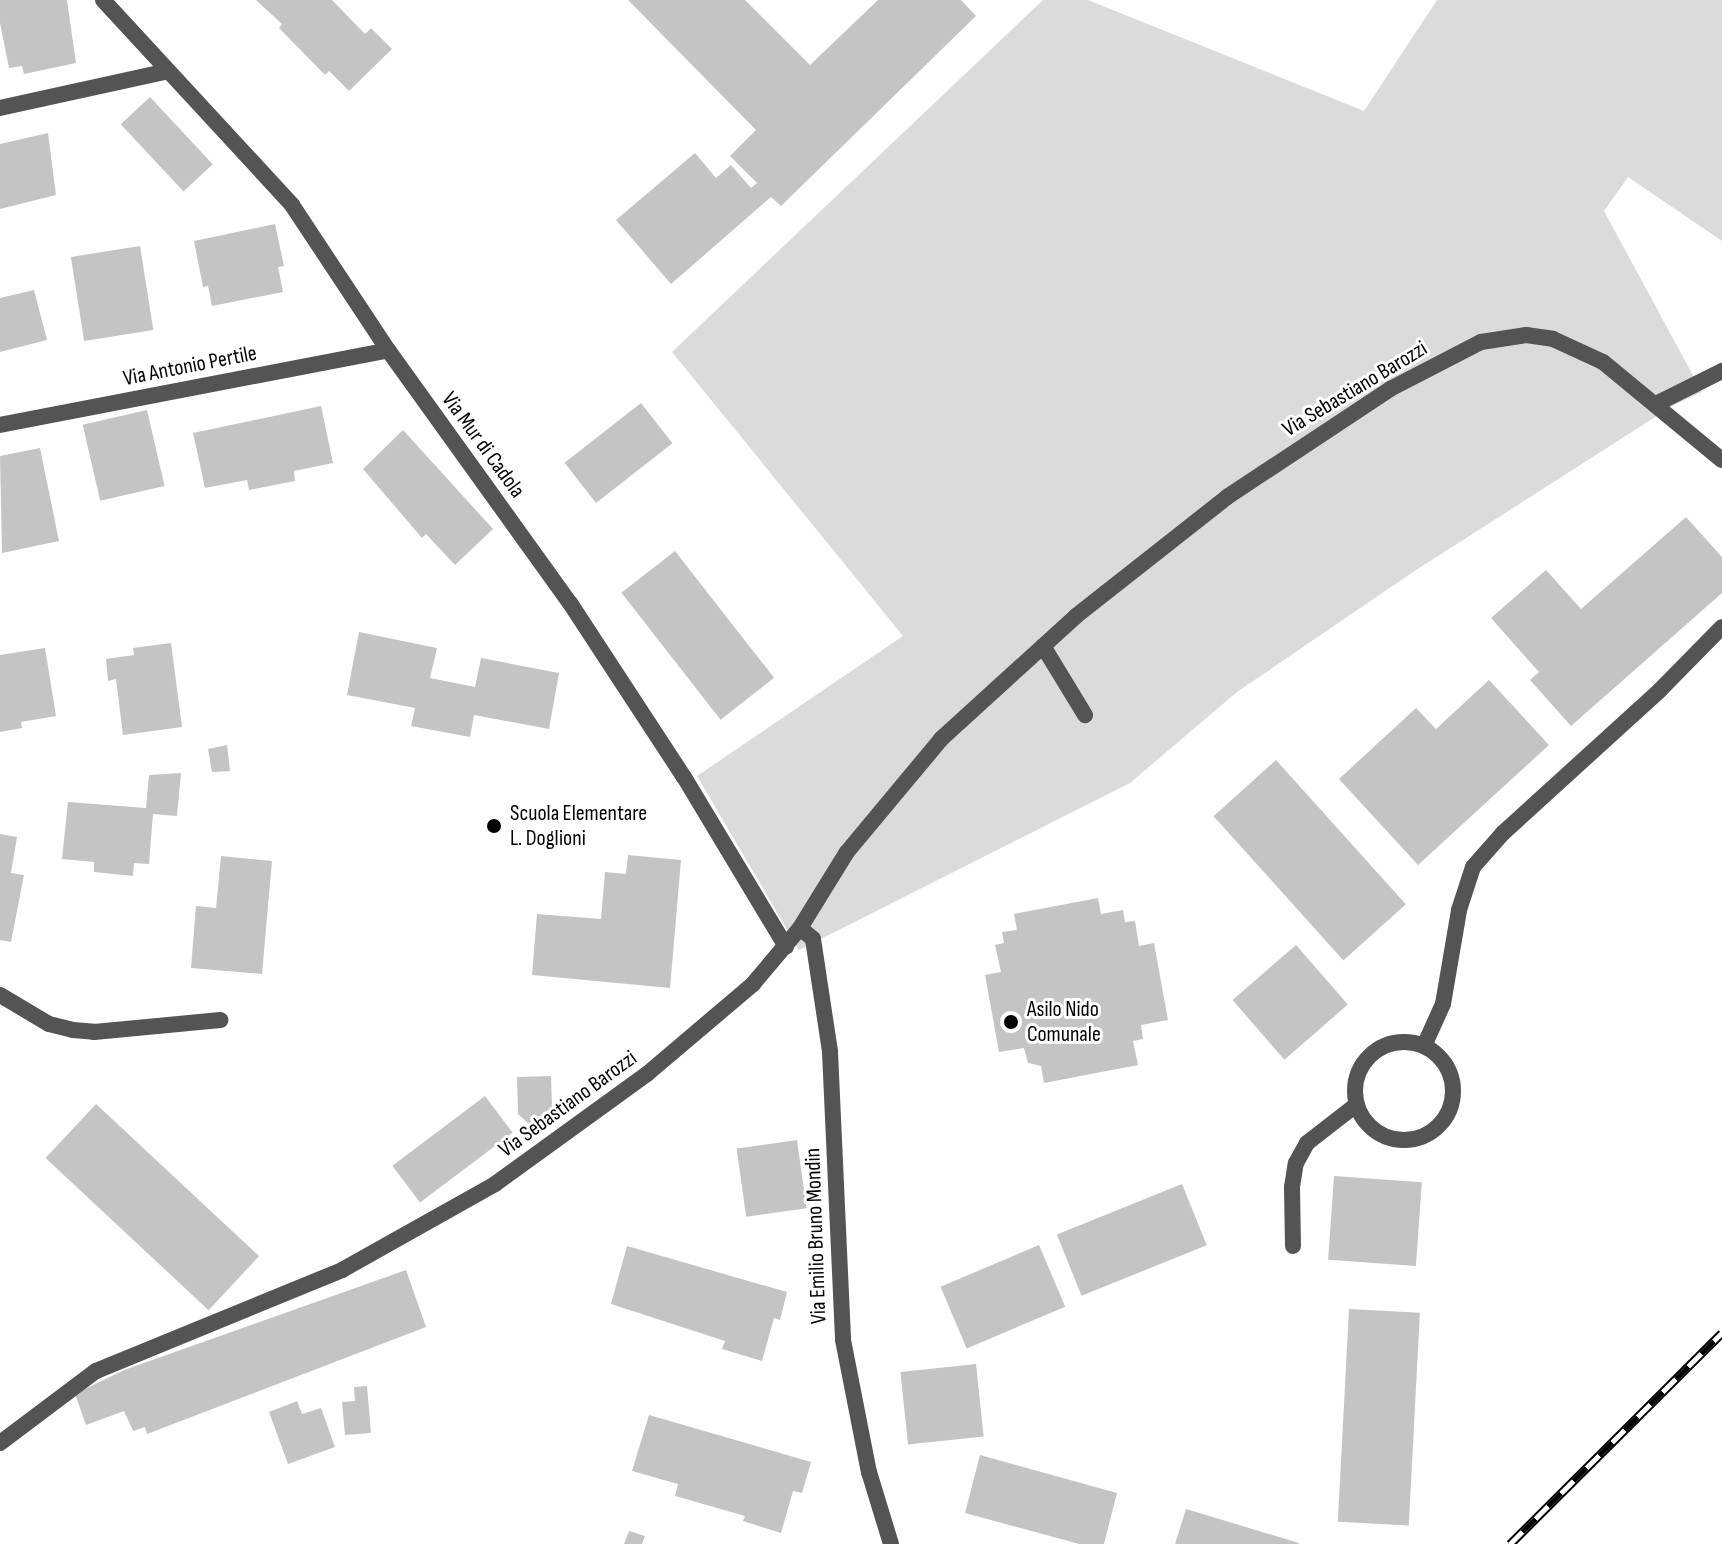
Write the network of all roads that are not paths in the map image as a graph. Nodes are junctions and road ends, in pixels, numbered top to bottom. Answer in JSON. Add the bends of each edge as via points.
{"nodes":[{"id":1,"x":103,"y":0,"type":"edge"},
{"id":2,"x":168,"y":71,"type":"junction"},
{"id":3,"x":0,"y":108,"type":"edge"},
{"id":4,"x":388,"y":350,"type":"junction"},
{"id":5,"x":1722,"y":371,"type":"edge"},
{"id":6,"x":1656,"y":404,"type":"junction"},
{"id":7,"x":0,"y":425,"type":"edge"},
{"id":8,"x":1722,"y":460,"type":"edge"},
{"id":9,"x":1722,"y":627,"type":"edge"},
{"id":10,"x":1043,"y":646,"type":"junction"},
{"id":11,"x":1085,"y":715,"type":"dead end"},
{"id":12,"x":800,"y":928,"type":"junction"},
{"id":13,"x":786,"y":947,"type":"junction"},
{"id":14,"x":0,"y":995,"type":"edge"},
{"id":15,"x":220,"y":1020,"type":"dead end"},
{"id":16,"x":1424,"y":1046,"type":"junction"},
{"id":17,"x":1356,"y":1105,"type":"junction"},
{"id":18,"x":1293,"y":1246,"type":"dead end"},
{"id":19,"x":0,"y":1443,"type":"edge"},
{"id":20,"x":891,"y":1544,"type":"edge"}],
"edges":[{"from":1,"to":2,"type":"street","name":"Via Mur di Cadola"},
{"from":2,"to":3,"type":"street"},
{"from":2,"to":4,"type":"street","name":"Via Mur di Cadola","via":[[292,205]]},
{"from":4,"to":7,"type":"street","name":"Via Antonio Pertile"},
{"from":4,"to":13,"type":"street","name":"Via Mur di Cadola","via":[[570,603],[684,777]]},
{"from":5,"to":6,"type":"street"},
{"from":6,"to":8,"type":"street","name":"Via Sebastiano Barozzi"},
{"from":6,"to":10,"type":"street","name":"Via Sebastiano Barozzi","via":[[1603,362],[1566,343],[1526,335],[1481,342],[1390,389],[1284,457]]},
{"from":9,"to":16,"type":"street","via":[[1473,867],[1459,910],[1443,1004]]},
{"from":10,"to":11,"type":"street"},
{"from":10,"to":12,"type":"street","name":"Via Sebastiano Barozzi","via":[[941,739],[896,790],[847,852]]},
{"from":12,"to":13,"type":"street","name":"Via Sebastiano Barozzi"},
{"from":12,"to":20,"type":"street","name":"Via Emilio Bruno Mondin","via":[[813,939],[830,1052],[843,1340],[869,1472]]},
{"from":13,"to":19,"type":"street","name":"Via Sebastiano Barozzi","via":[[753,984],[647,1074],[495,1184],[342,1270],[96,1371]]},
{"from":14,"to":15,"type":"street","via":[[49,1024],[73,1030]]},
{"from":16,"to":17,"type":"street","via":[[1392,1043],[1366,1059],[1356,1081]]},
{"from":16,"to":17,"type":"street","via":[[1438,1055],[1453,1084],[1447,1116],[1437,1129],[1422,1138],[1390,1139],[1363,1120]]},
{"from":17,"to":18,"type":"street","via":[[1315,1135],[1296,1163]]}]}
